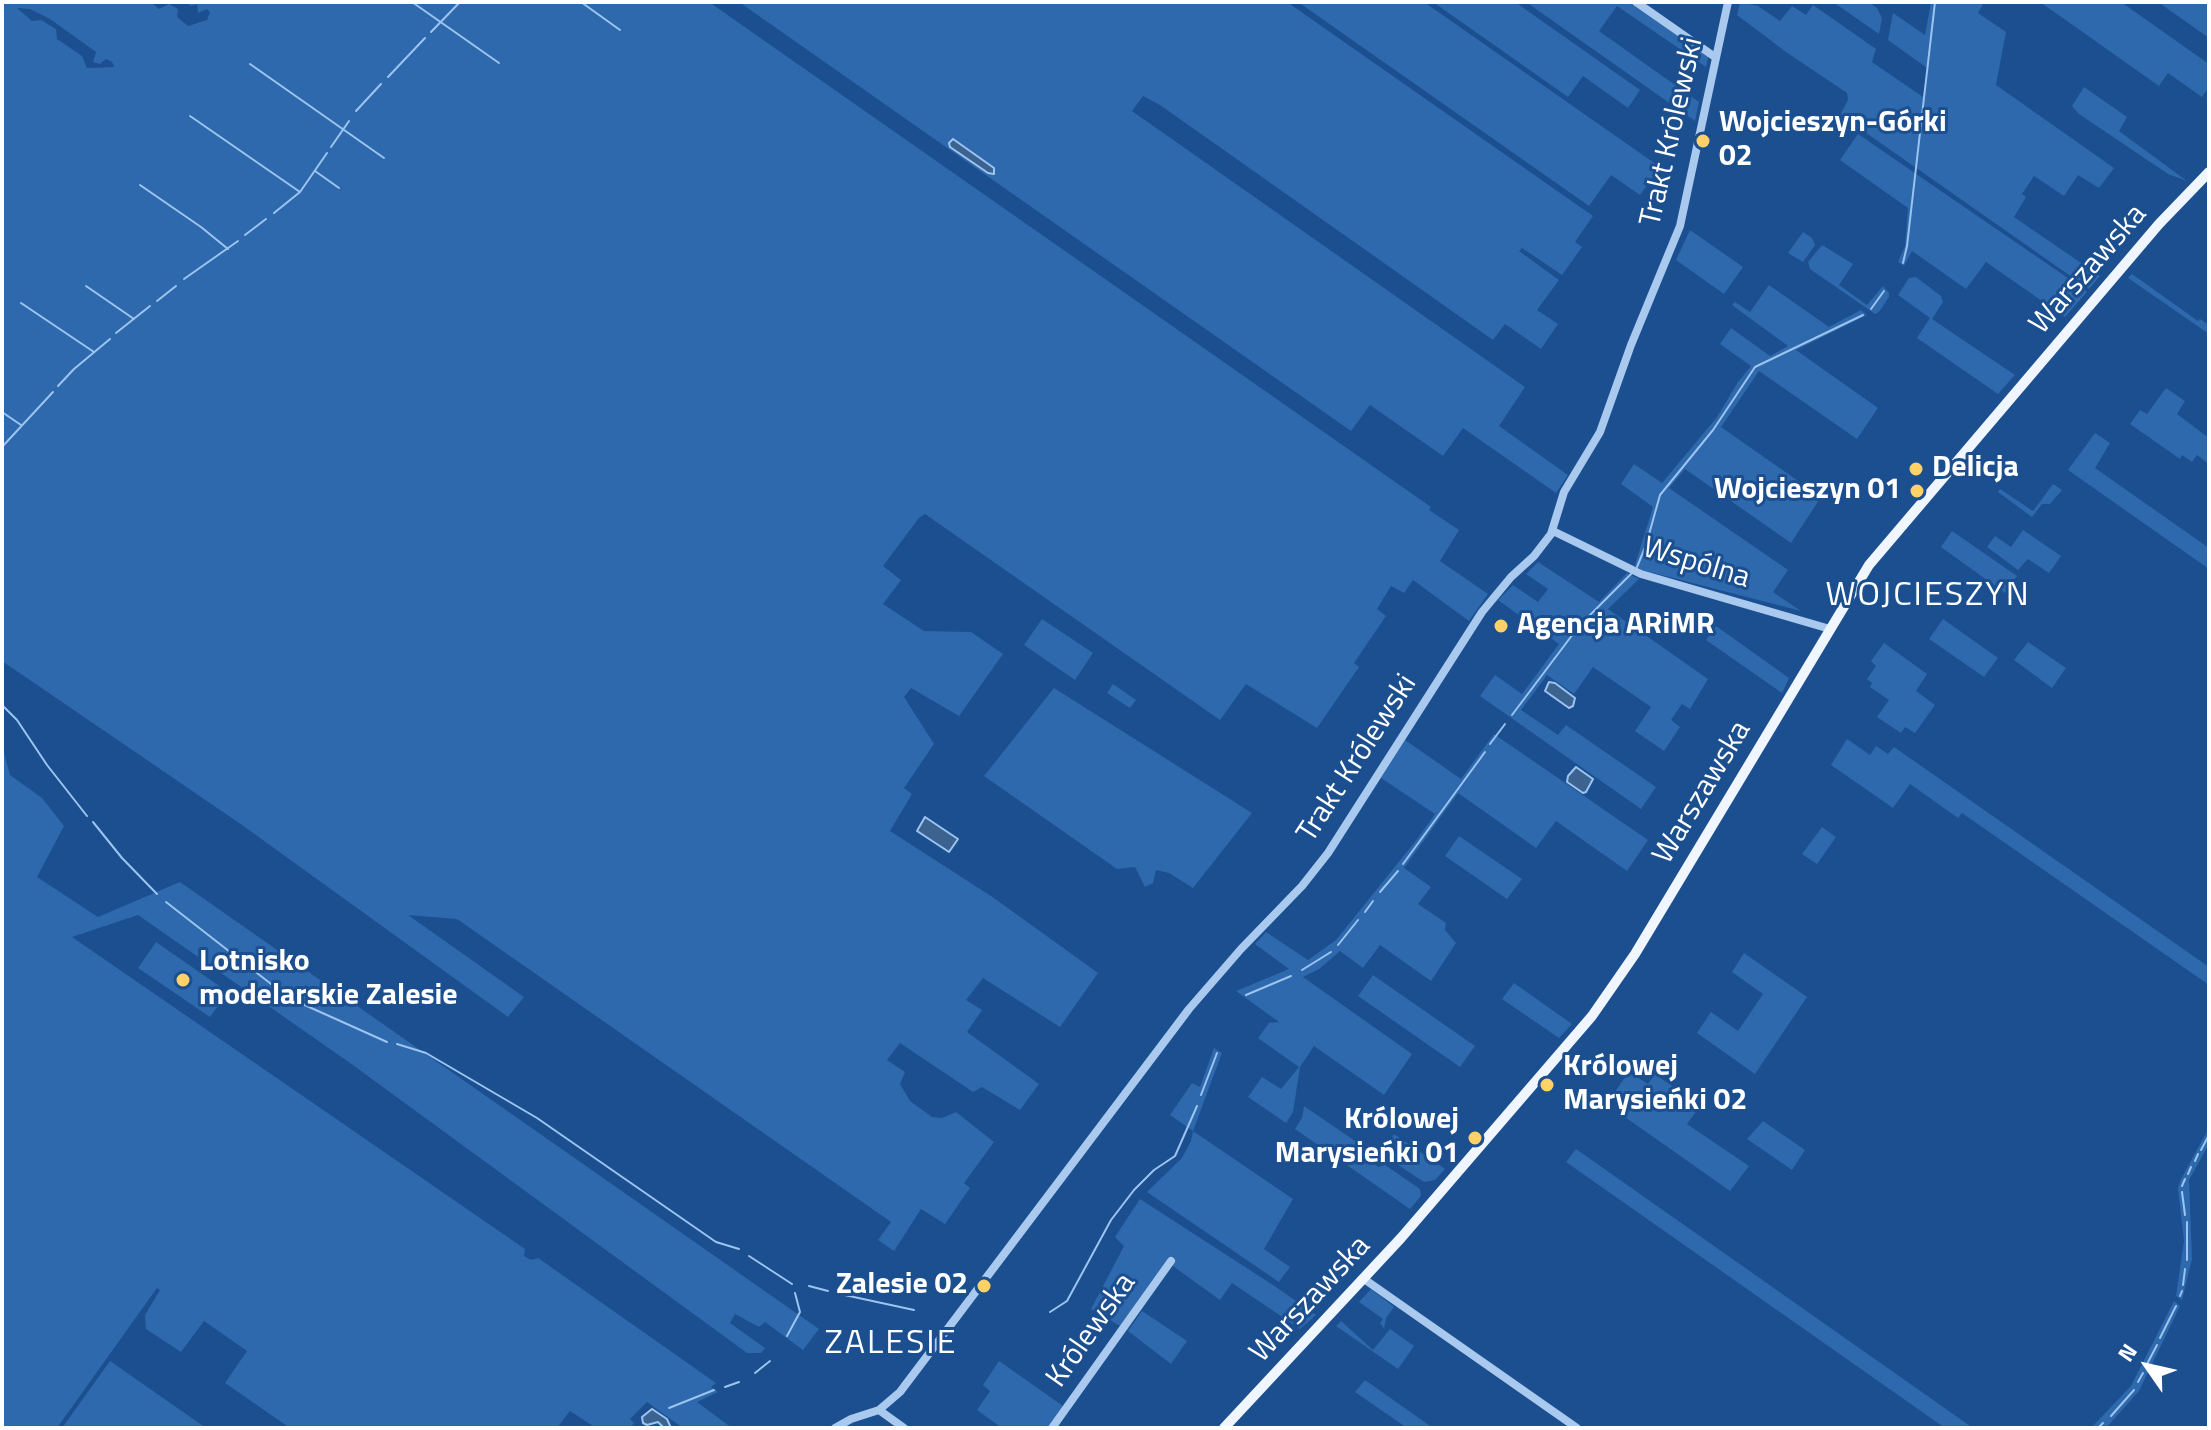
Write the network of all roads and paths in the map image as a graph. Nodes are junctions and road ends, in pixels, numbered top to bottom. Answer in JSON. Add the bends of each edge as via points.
{"nodes":[{"id":1,"x":1636,"y":2,"type":"edge"},
{"id":2,"x":1728,"y":2,"type":"edge"},
{"id":3,"x":1715,"y":57,"type":"junction"},
{"id":4,"x":2209,"y":172,"type":"edge"},
{"id":5,"x":1553,"y":531,"type":"junction"},
{"id":6,"x":1830,"y":629,"type":"junction"},
{"id":7,"x":1171,"y":1261,"type":"dead end"},
{"id":8,"x":1364,"y":1279,"type":"junction"},
{"id":9,"x":879,"y":1410,"type":"junction"},
{"id":10,"x":835,"y":1428,"type":"edge"},
{"id":11,"x":904,"y":1428,"type":"edge"},
{"id":12,"x":1052,"y":1428,"type":"edge"},
{"id":13,"x":1224,"y":1428,"type":"edge"},
{"id":14,"x":1577,"y":1428,"type":"edge"}],
"edges":[{"from":1,"to":3,"type":"street"},
{"from":2,"to":3,"type":"street","name":"Trakt Królewski"},
{"from":3,"to":5,"type":"street","name":"Trakt Królewski","via":[[1680,226],[1600,432],[1564,492]]},
{"from":4,"to":6,"type":"main road","name":"Warszawska","via":[[1894,533]]},
{"from":5,"to":6,"type":"street","name":"Wspólna","via":[[1641,574]]},
{"from":5,"to":9,"type":"street","name":"Trakt Królewski","via":[[1482,612],[1328,853],[1189,1009],[900,1392]]},
{"from":6,"to":8,"type":"main road","name":"Warszawska","via":[[1614,987]]},
{"from":7,"to":12,"type":"street","name":"Królewska"},
{"from":8,"to":13,"type":"main road","name":"Warszawska"},
{"from":8,"to":14,"type":"street"},
{"from":9,"to":10,"type":"street","name":"Trakt Królewski"},
{"from":9,"to":11,"type":"street"}]}
